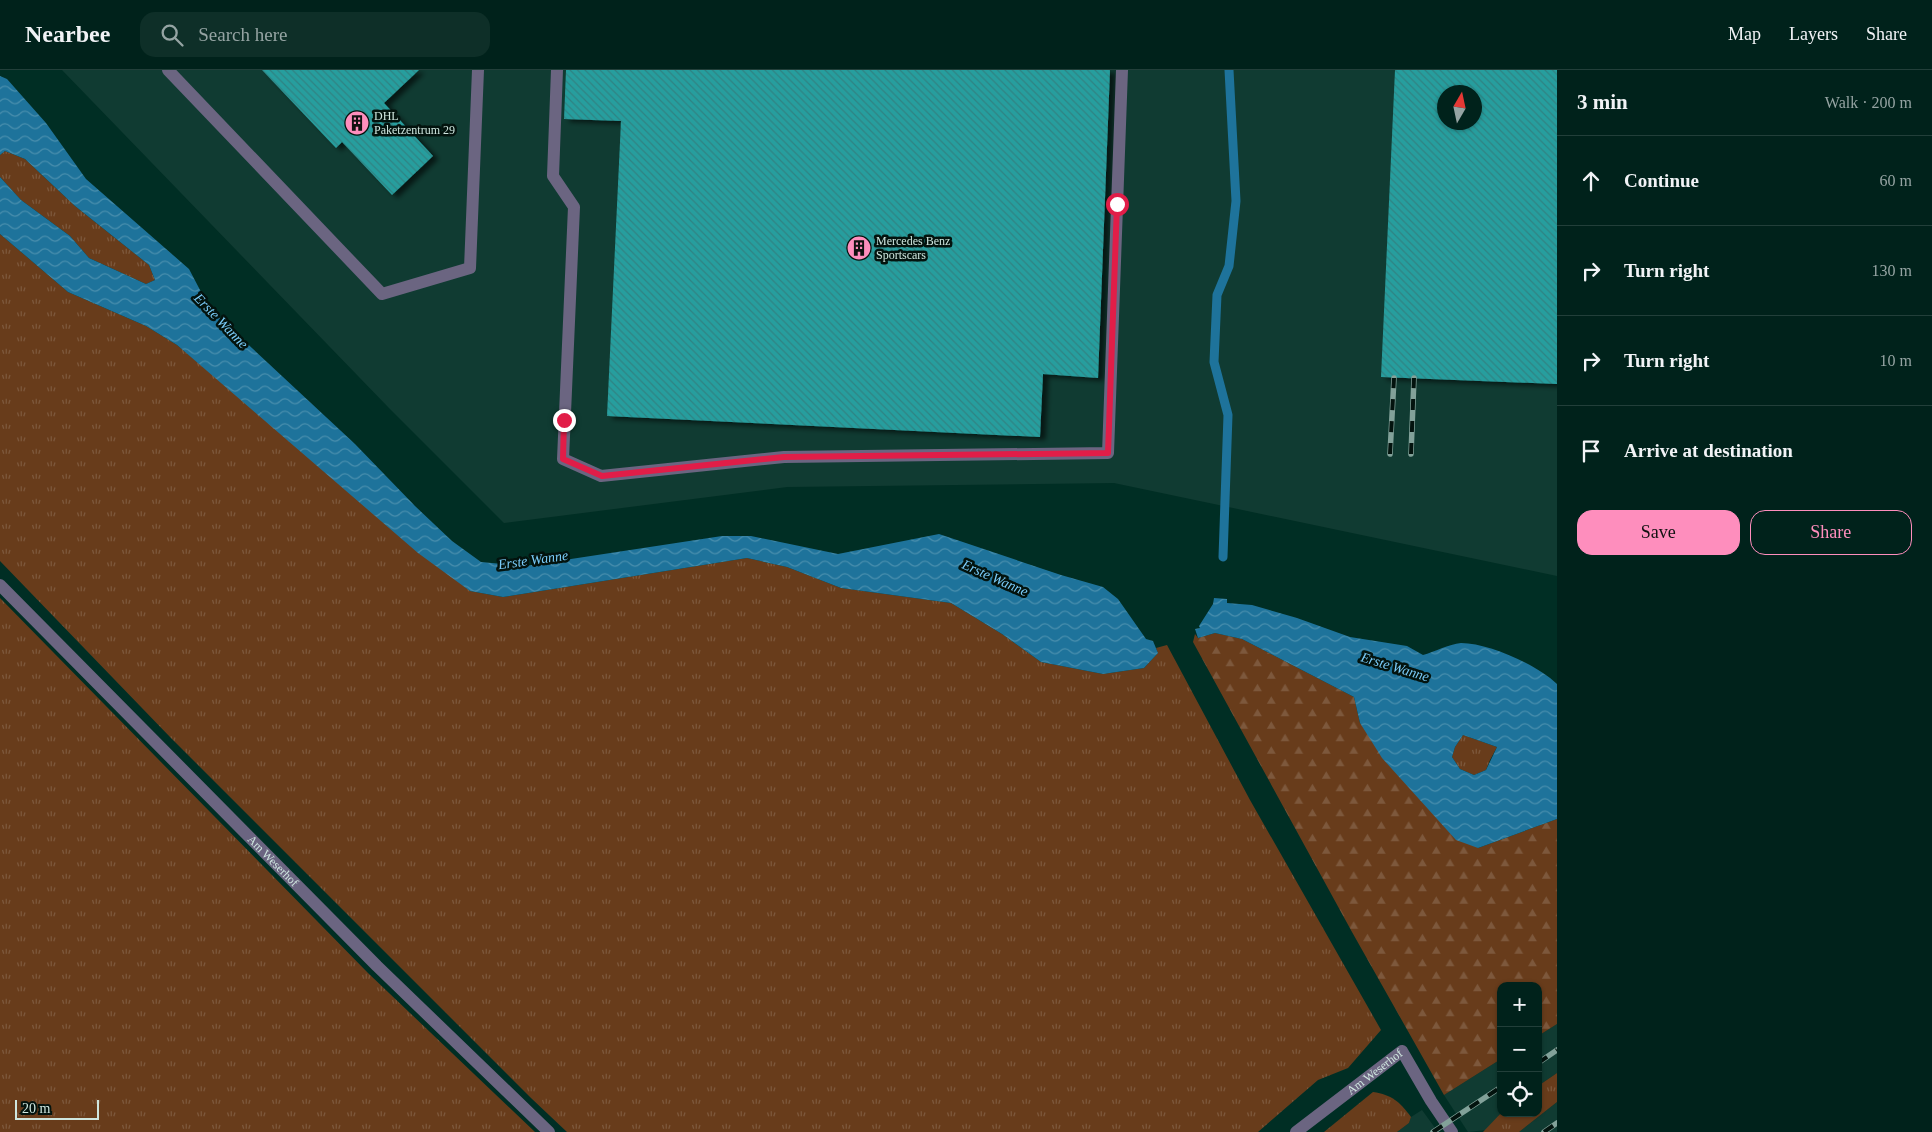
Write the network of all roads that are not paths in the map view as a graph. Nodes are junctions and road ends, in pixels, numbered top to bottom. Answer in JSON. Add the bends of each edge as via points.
{"nodes":[{"id":1,"x":168,"y":70,"type":"edge"},
{"id":2,"x":478,"y":70,"type":"edge"},
{"id":3,"x":557,"y":70,"type":"edge"},
{"id":4,"x":1122,"y":70,"type":"edge"},
{"id":5,"x":0,"y":585,"type":"edge"},
{"id":6,"x":549,"y":1132,"type":"edge"},
{"id":7,"x":1296,"y":1132,"type":"edge"},
{"id":8,"x":1452,"y":1132,"type":"edge"}],
"edges":[{"from":1,"to":2,"type":"street","via":[[382,294],[470,268]]},
{"from":3,"to":4,"type":"street","via":[[553,176],[574,206],[563,459],[602,476],[784,457],[1108,453]]},
{"from":5,"to":6,"type":"street","name":"Am Weserhof","via":[[377,966]]},
{"from":7,"to":8,"type":"street","name":"Am Weserhof","via":[[1402,1051]]}]}
